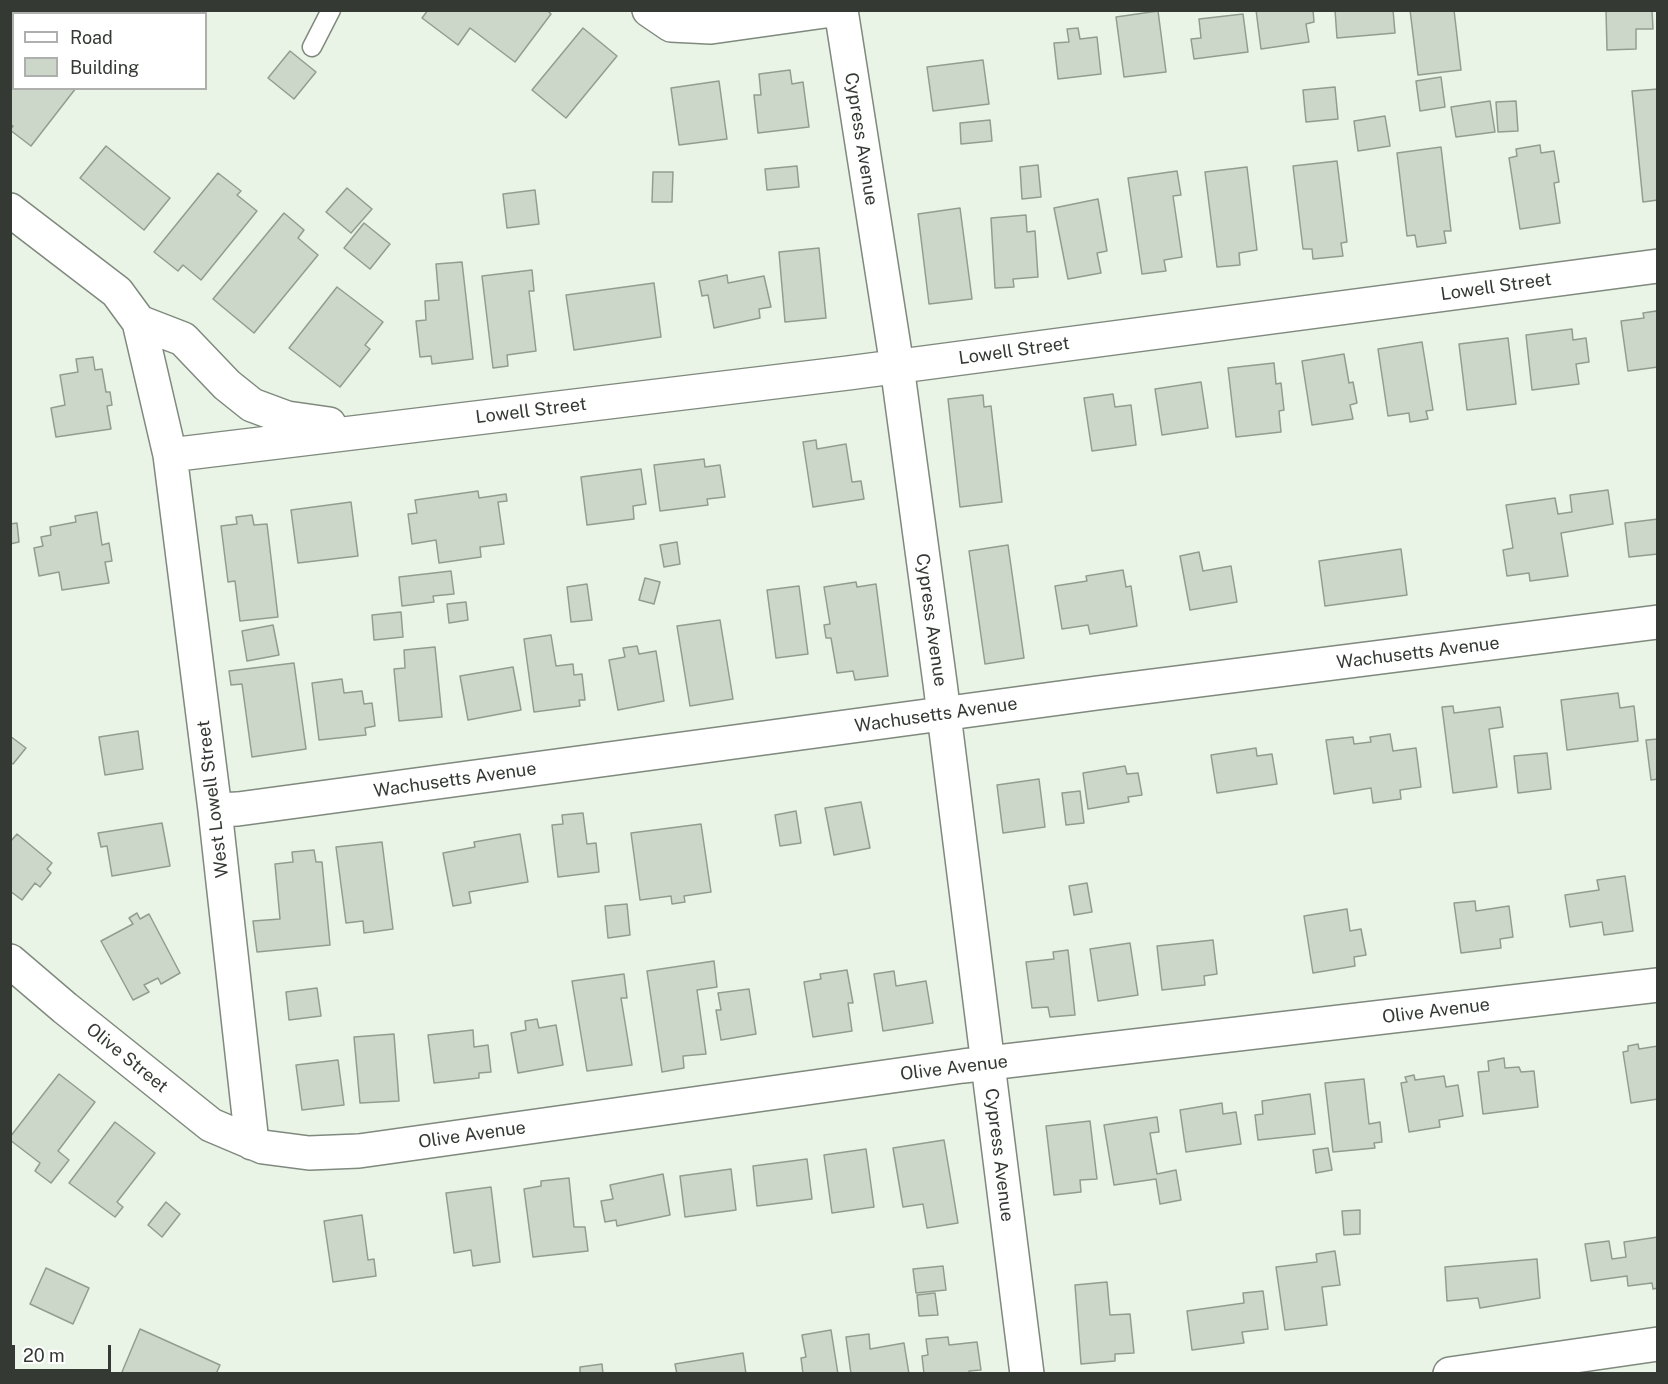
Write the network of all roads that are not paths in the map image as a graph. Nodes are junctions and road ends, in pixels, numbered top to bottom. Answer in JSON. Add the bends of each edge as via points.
{"nodes":[{"id":1,"x":331,"y":10,"type":"edge"},
{"id":2,"x":649,"y":10,"type":"edge"},
{"id":3,"x":832,"y":10,"type":"edge"},
{"id":4,"x":841,"y":10,"type":"edge"},
{"id":5,"x":312,"y":47,"type":"dead end"},
{"id":6,"x":10,"y":210,"type":"edge"},
{"id":7,"x":1658,"y":266,"type":"edge"},
{"id":8,"x":139,"y":322,"type":"junction"},
{"id":9,"x":897,"y":366,"type":"junction"},
{"id":10,"x":369,"y":430,"type":"junction"},
{"id":11,"x":170,"y":455,"type":"junction"},
{"id":12,"x":1658,"y":622,"type":"edge"},
{"id":13,"x":944,"y":714,"type":"junction"},
{"id":14,"x":215,"y":810,"type":"junction"},
{"id":15,"x":10,"y":961,"type":"edge"},
{"id":16,"x":1658,"y":984,"type":"edge"},
{"id":17,"x":988,"y":1064,"type":"junction"},
{"id":18,"x":252,"y":1143,"type":"junction"},
{"id":19,"x":1658,"y":1344,"type":"edge"},
{"id":20,"x":1599,"y":1364,"type":"edge"},
{"id":21,"x":1027,"y":1374,"type":"edge"},
{"id":22,"x":1450,"y":1374,"type":"edge"}],
"edges":[{"from":1,"to":5,"type":"lane"},
{"from":2,"to":3,"type":"street","via":[[672,25],[711,27]]},
{"from":4,"to":9,"type":"street","name":"Cypress Avenue"},
{"from":6,"to":8,"type":"street","via":[[117,292]]},
{"from":7,"to":9,"type":"street","name":"Lowell Street"},
{"from":8,"to":10,"type":"street","name":"Lowell Street","via":[[183,339],[252,405],[287,418]]},
{"from":8,"to":11,"type":"street"},
{"from":9,"to":10,"type":"street","name":"Lowell Street"},
{"from":9,"to":13,"type":"street","name":"Cypress Avenue"},
{"from":10,"to":11,"type":"street","name":"Lowell Street"},
{"from":11,"to":14,"type":"street","name":"West Lowell Street"},
{"from":12,"to":13,"type":"street","name":"Wachusetts Avenue"},
{"from":13,"to":14,"type":"street","name":"Wachusetts Avenue"},
{"from":13,"to":17,"type":"street","name":"Cypress Avenue"},
{"from":14,"to":18,"type":"street","name":"West Lowell Street"},
{"from":15,"to":18,"type":"street","name":"Olive Street","via":[[212,1125]]},
{"from":16,"to":17,"type":"street","name":"Olive Avenue"},
{"from":17,"to":18,"type":"street","name":"Olive Avenue","via":[[358,1151],[309,1153]]},
{"from":17,"to":21,"type":"street","name":"Cypress Avenue"},
{"from":19,"to":20,"type":"street"},
{"from":20,"to":22,"type":"street"}]}
